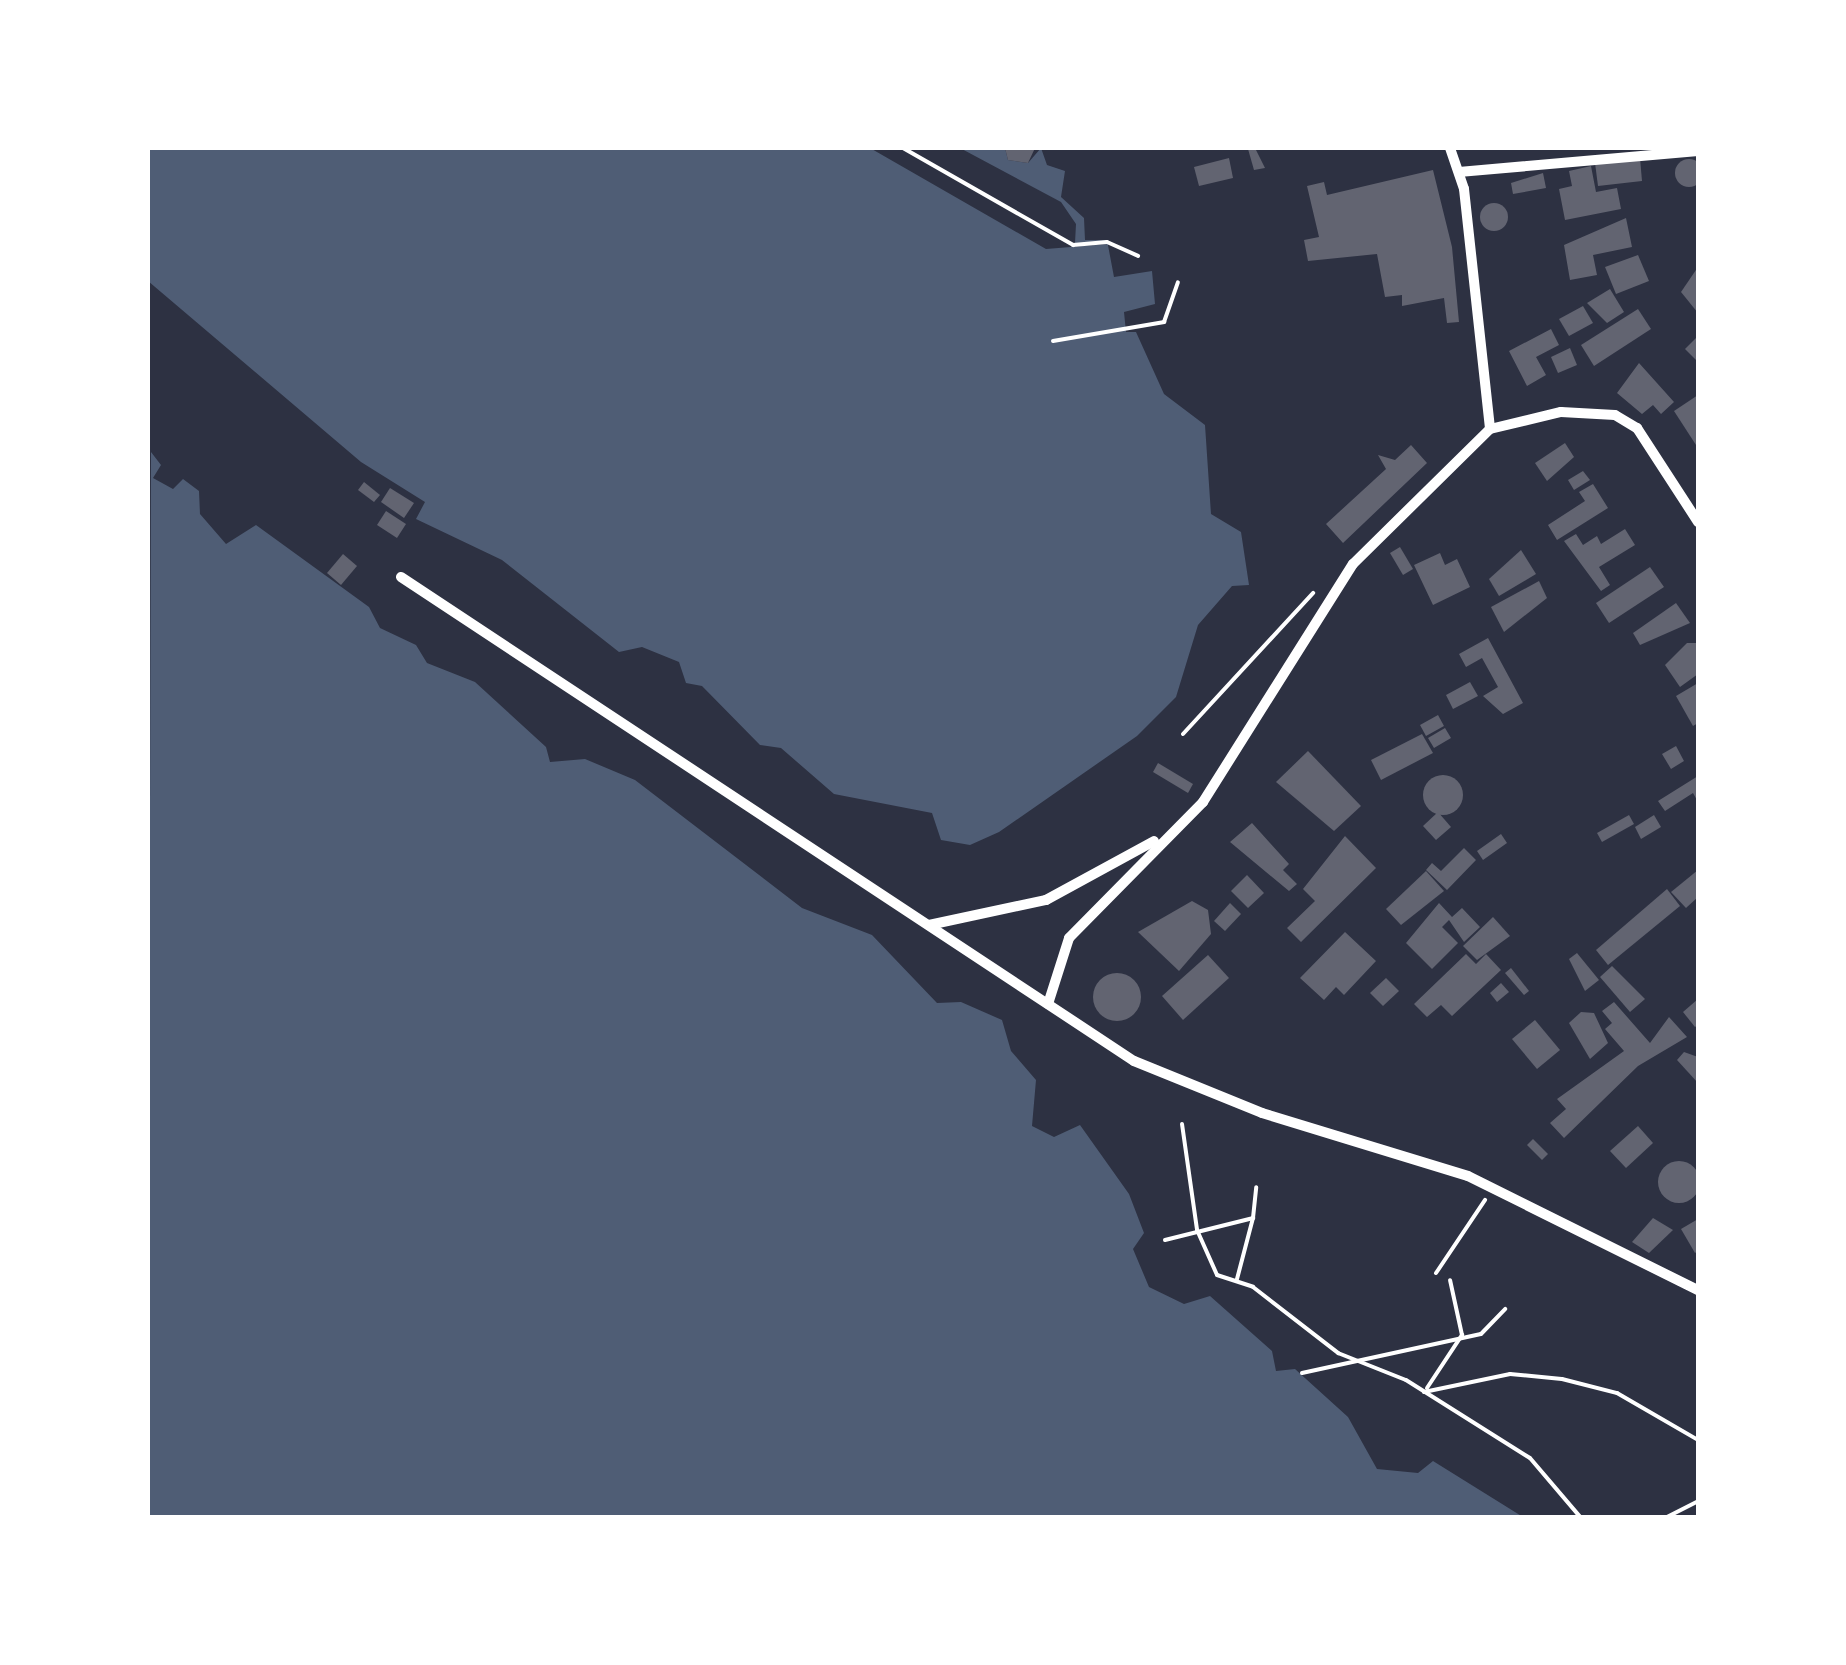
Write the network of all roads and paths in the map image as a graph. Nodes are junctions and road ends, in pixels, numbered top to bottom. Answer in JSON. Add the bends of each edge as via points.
{"nodes":[{"id":1,"x":903,"y":148,"type":"edge"},
{"id":2,"x":1450,"y":148,"type":"edge"},
{"id":3,"x":1698,"y":151,"type":"edge"},
{"id":4,"x":1459,"y":172,"type":"junction"},
{"id":5,"x":1138,"y":256,"type":"dead end"},
{"id":6,"x":1178,"y":282,"type":"dead end"},
{"id":7,"x":1053,"y":341,"type":"dead end"},
{"id":8,"x":1490,"y":429,"type":"junction"},
{"id":9,"x":1698,"y":522,"type":"edge"},
{"id":10,"x":402,"y":577,"type":"dead end"},
{"id":11,"x":1322,"y":586,"type":"dead end"},
{"id":12,"x":1184,"y":734,"type":"dead end"},
{"id":13,"x":1162,"y":837,"type":"junction"},
{"id":14,"x":928,"y":925,"type":"junction"},
{"id":15,"x":1048,"y":1004,"type":"junction"},
{"id":16,"x":1182,"y":1124,"type":"dead end"},
{"id":17,"x":1256,"y":1187,"type":"dead end"},
{"id":18,"x":1493,"y":1188,"type":"junction"},
{"id":19,"x":1253,"y":1218,"type":"junction"},
{"id":20,"x":1197,"y":1230,"type":"junction"},
{"id":21,"x":1165,"y":1240,"type":"dead end"},
{"id":22,"x":1436,"y":1273,"type":"dead end"},
{"id":23,"x":1237,"y":1279,"type":"junction"},
{"id":24,"x":1450,"y":1280,"type":"dead end"},
{"id":25,"x":1698,"y":1290,"type":"edge"},
{"id":26,"x":1505,"y":1309,"type":"dead end"},
{"id":27,"x":1462,"y":1334,"type":"junction"},
{"id":28,"x":1356,"y":1361,"type":"junction"},
{"id":29,"x":1302,"y":1374,"type":"dead end"},
{"id":30,"x":1424,"y":1392,"type":"junction"},
{"id":31,"x":1698,"y":1440,"type":"edge"},
{"id":32,"x":1698,"y":1501,"type":"edge"},
{"id":33,"x":1581,"y":1518,"type":"edge"},
{"id":34,"x":1664,"y":1518,"type":"edge"}],
"edges":[{"from":1,"to":5,"type":"path","via":[[1073,245],[1107,242]]},
{"from":2,"to":4,"type":"street"},
{"from":3,"to":4,"type":"street"},
{"from":4,"to":8,"type":"street"},
{"from":6,"to":7,"type":"path","via":[[1164,322]]},
{"from":8,"to":9,"type":"street","via":[[1561,412],[1615,415],[1637,428]]},
{"from":8,"to":13,"type":"street","via":[[1353,564],[1204,802]]},
{"from":10,"to":14,"type":"street"},
{"from":11,"to":12,"type":"path"},
{"from":13,"to":14,"type":"street","via":[[1046,900]]},
{"from":13,"to":15,"type":"street","via":[[1069,938]]},
{"from":14,"to":15,"type":"street"},
{"from":15,"to":18,"type":"street","via":[[1119,1053],[1201,1091]]},
{"from":16,"to":20,"type":"path"},
{"from":17,"to":19,"type":"path"},
{"from":18,"to":22,"type":"path"},
{"from":18,"to":25,"type":"street"},
{"from":19,"to":20,"type":"path"},
{"from":19,"to":23,"type":"path"},
{"from":20,"to":21,"type":"path"},
{"from":20,"to":23,"type":"path","via":[[1208,1265]]},
{"from":23,"to":28,"type":"path"},
{"from":24,"to":27,"type":"path"},
{"from":26,"to":27,"type":"path","via":[[1481,1334]]},
{"from":27,"to":28,"type":"path"},
{"from":27,"to":30,"type":"path"},
{"from":28,"to":29,"type":"path"},
{"from":28,"to":30,"type":"path"},
{"from":30,"to":31,"type":"path","via":[[1510,1374],[1562,1379],[1617,1393]]},
{"from":30,"to":33,"type":"path","via":[[1530,1458]]},
{"from":32,"to":34,"type":"path"}]}
